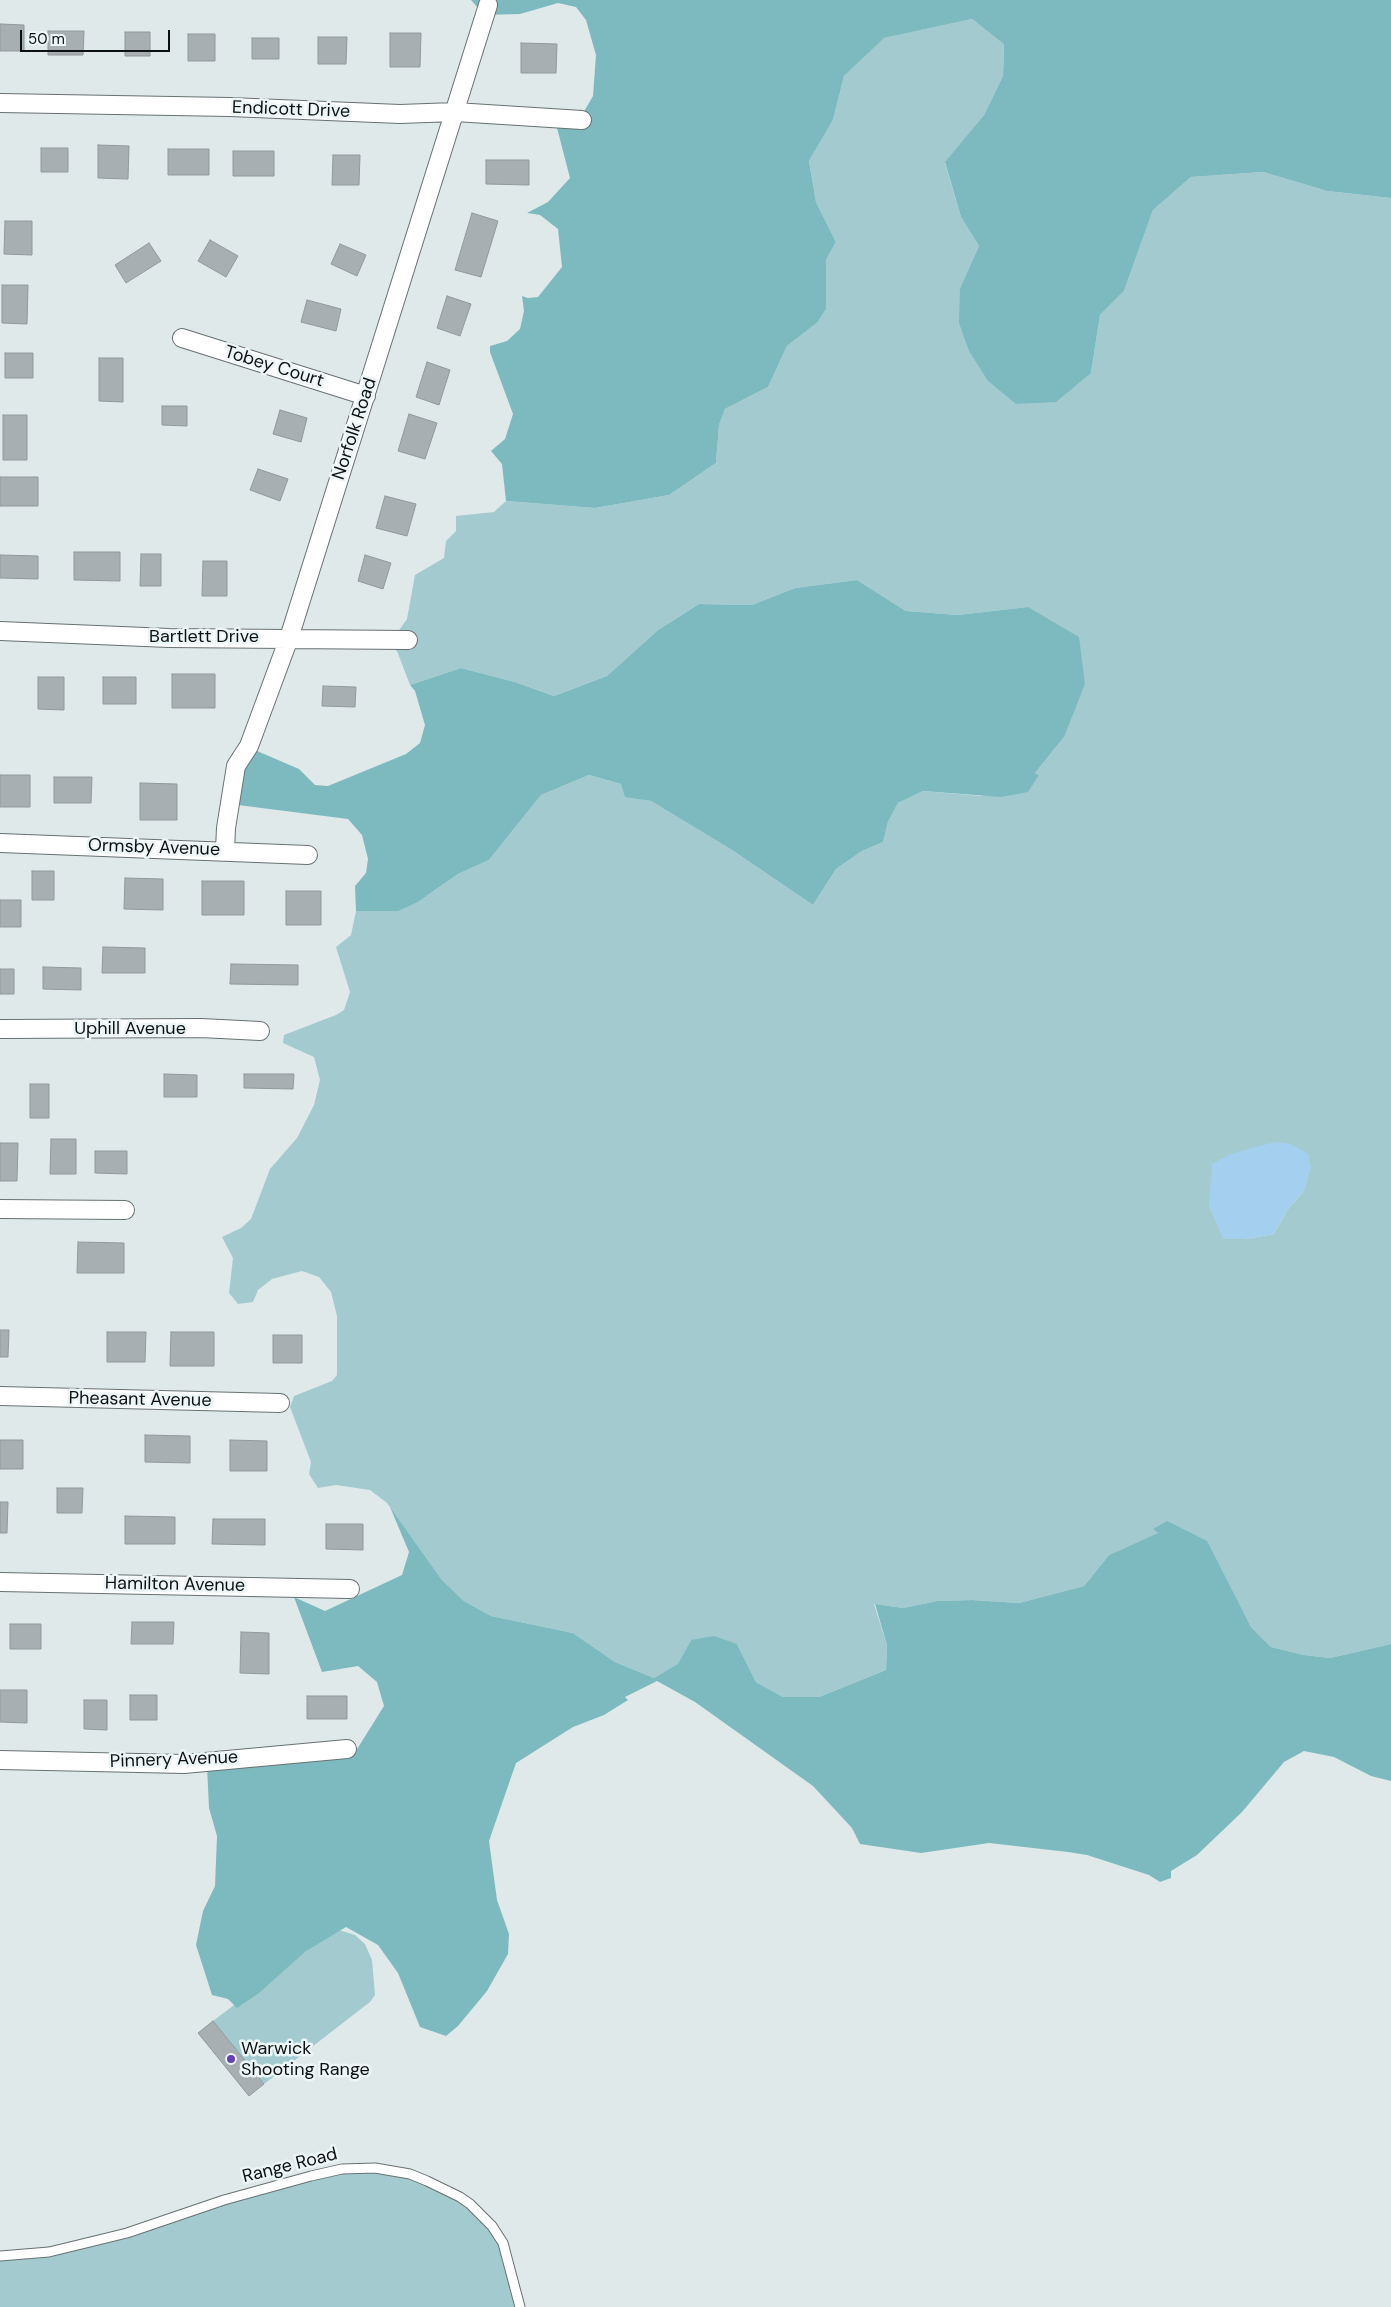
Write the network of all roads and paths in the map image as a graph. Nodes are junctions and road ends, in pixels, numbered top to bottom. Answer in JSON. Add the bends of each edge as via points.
{"nodes":[{"id":1,"x":488,"y":5,"type":"dead end"},
{"id":2,"x":0,"y":103,"type":"edge"},
{"id":3,"x":455,"y":112,"type":"junction"},
{"id":4,"x":582,"y":120,"type":"dead end"},
{"id":5,"x":182,"y":338,"type":"dead end"},
{"id":6,"x":366,"y":396,"type":"junction"},
{"id":7,"x":0,"y":632,"type":"edge"},
{"id":8,"x":289,"y":638,"type":"junction"},
{"id":9,"x":408,"y":640,"type":"dead end"},
{"id":10,"x":0,"y":844,"type":"edge"},
{"id":11,"x":225,"y":850,"type":"junction"},
{"id":12,"x":308,"y":855,"type":"dead end"},
{"id":13,"x":0,"y":1029,"type":"edge"},
{"id":14,"x":260,"y":1031,"type":"dead end"},
{"id":15,"x":0,"y":1210,"type":"edge"},
{"id":16,"x":125,"y":1210,"type":"dead end"},
{"id":17,"x":0,"y":1396,"type":"edge"},
{"id":18,"x":280,"y":1403,"type":"dead end"},
{"id":19,"x":0,"y":1582,"type":"edge"},
{"id":20,"x":350,"y":1589,"type":"dead end"},
{"id":21,"x":347,"y":1749,"type":"dead end"},
{"id":22,"x":0,"y":1760,"type":"edge"},
{"id":23,"x":0,"y":2256,"type":"edge"},
{"id":24,"x":520,"y":2307,"type":"edge"}],
"edges":[{"from":1,"to":3,"type":"street","name":"Norfolk Road"},
{"from":2,"to":3,"type":"street","name":"Endicott Drive","via":[[400,114]]},
{"from":3,"to":4,"type":"street","name":"Endicott Drive"},
{"from":3,"to":6,"type":"street","name":"Norfolk Road"},
{"from":5,"to":6,"type":"street","name":"Tobey Court"},
{"from":6,"to":8,"type":"street","name":"Norfolk Road"},
{"from":7,"to":8,"type":"street","name":"Bartlett Drive"},
{"from":8,"to":9,"type":"street","name":"Bartlett Drive"},
{"from":8,"to":11,"type":"street","name":"Norfolk Road","via":[[248,746],[236,766]]},
{"from":10,"to":11,"type":"street","name":"Ormsby Avenue"},
{"from":11,"to":12,"type":"street","name":"Ormsby Avenue"},
{"from":13,"to":14,"type":"street","name":"Uphill Avenue","via":[[201,1028]]},
{"from":15,"to":16,"type":"street"},
{"from":17,"to":18,"type":"street","name":"Pheasant Avenue"},
{"from":19,"to":20,"type":"street","name":"Hamilton Avenue"},
{"from":21,"to":22,"type":"street","name":"Pinnery Avenue","via":[[184,1764]]},
{"from":23,"to":24,"type":"lane","name":"Range Road","via":[[49,2252],[127,2233],[224,2200],[311,2176],[342,2169],[376,2168],[427,2180],[470,2204],[492,2226],[503,2243]]}]}
